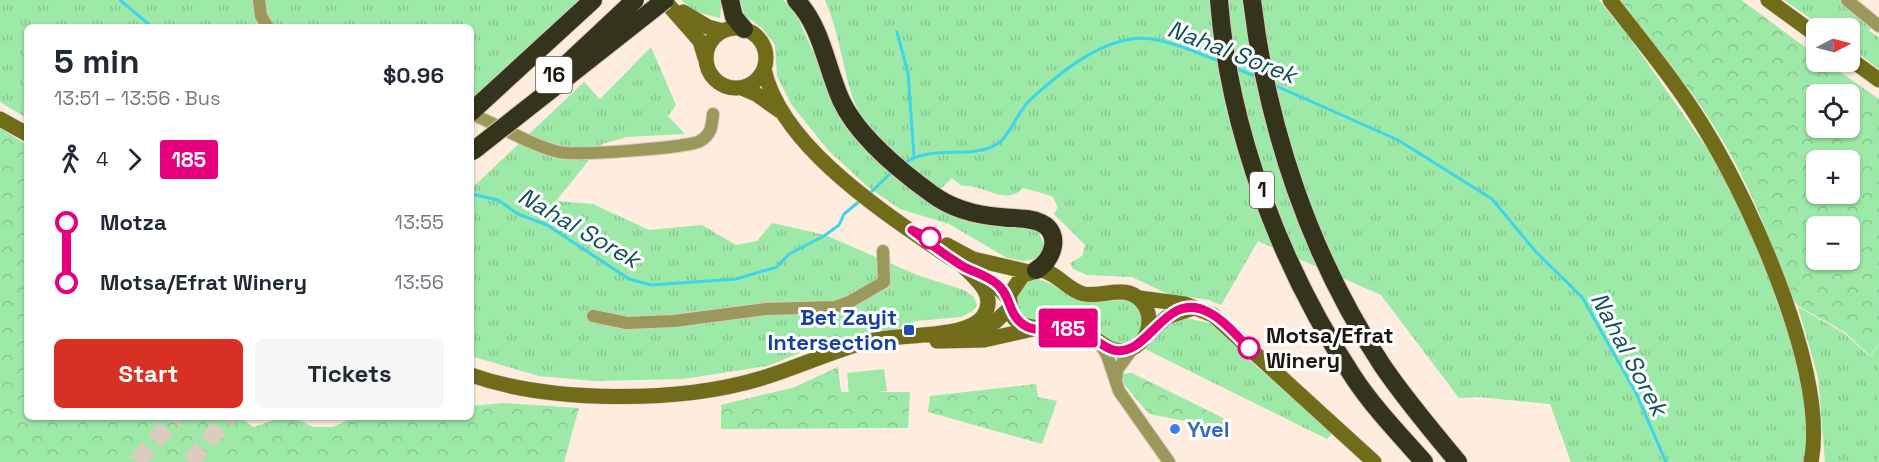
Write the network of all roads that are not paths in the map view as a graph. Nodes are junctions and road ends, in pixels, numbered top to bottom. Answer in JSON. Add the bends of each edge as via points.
{"nodes":[{"id":1,"x":259,"y":0,"type":"edge"},
{"id":2,"x":593,"y":0,"type":"edge"},
{"id":3,"x":634,"y":0,"type":"edge"},
{"id":4,"x":665,"y":0,"type":"edge"},
{"id":5,"x":730,"y":0,"type":"edge"},
{"id":6,"x":796,"y":0,"type":"edge"},
{"id":7,"x":1219,"y":0,"type":"edge"},
{"id":8,"x":1252,"y":0,"type":"edge"},
{"id":9,"x":1610,"y":0,"type":"edge"},
{"id":10,"x":1768,"y":0,"type":"edge"},
{"id":11,"x":1847,"y":0,"type":"edge"},
{"id":12,"x":266,"y":24,"type":"edge"},
{"id":13,"x":1879,"y":26,"type":"edge"},
{"id":14,"x":1806,"y":28,"type":"edge"},
{"id":15,"x":744,"y":29,"type":"junction"},
{"id":16,"x":723,"y":31,"type":"junction"},
{"id":17,"x":706,"y":61,"type":"junction"},
{"id":18,"x":1860,"y":66,"type":"edge"},
{"id":19,"x":764,"y":69,"type":"junction"},
{"id":20,"x":1879,"y":80,"type":"edge"},
{"id":21,"x":742,"y":88,"type":"junction"},
{"id":22,"x":474,"y":110,"type":"edge"},
{"id":23,"x":474,"y":114,"type":"edge"},
{"id":24,"x":713,"y":114,"type":"dead end"},
{"id":25,"x":787,"y":117,"type":"junction"},
{"id":26,"x":0,"y":119,"type":"edge"},
{"id":27,"x":24,"y":132,"type":"edge"},
{"id":28,"x":474,"y":150,"type":"edge"},
{"id":29,"x":474,"y":150,"type":"edge"},
{"id":30,"x":905,"y":226,"type":"junction"},
{"id":31,"x":883,"y":251,"type":"dead end"},
{"id":32,"x":963,"y":266,"type":"junction"},
{"id":33,"x":1032,"y":271,"type":"junction"},
{"id":34,"x":1139,"y":298,"type":"junction"},
{"id":35,"x":1010,"y":302,"type":"junction"},
{"id":36,"x":1200,"y":308,"type":"junction"},
{"id":37,"x":593,"y":316,"type":"dead end"},
{"id":38,"x":1033,"y":329,"type":"junction"},
{"id":39,"x":940,"y":332,"type":"junction"},
{"id":40,"x":1146,"y":336,"type":"junction"},
{"id":41,"x":1099,"y":341,"type":"junction"},
{"id":42,"x":1132,"y":348,"type":"junction"},
{"id":43,"x":824,"y":356,"type":"junction"},
{"id":44,"x":474,"y":376,"type":"edge"},
{"id":45,"x":1119,"y":391,"type":"junction"},
{"id":46,"x":1169,"y":462,"type":"edge"},
{"id":47,"x":1374,"y":462,"type":"edge"},
{"id":48,"x":1424,"y":462,"type":"edge"},
{"id":49,"x":1458,"y":462,"type":"edge"},
{"id":50,"x":1811,"y":462,"type":"edge"}],
"edges":[{"from":1,"to":12,"type":"street"},
{"from":2,"to":22,"type":"highway","number":"16"},
{"from":3,"to":28,"type":"highway","number":"16","bridge":true},
{"from":4,"to":16,"type":"main road","via":[[697,21]]},
{"from":4,"to":17,"type":"main road","via":[[700,41]]},
{"from":4,"to":29,"type":"highway","bridge":true},
{"from":5,"to":15,"type":"highway","via":[[734,17]]},
{"from":6,"to":33,"type":"highway","via":[[812,22],[848,112],[890,158],[944,202],[966,211],[1034,220],[1046,226],[1053,250],[1045,264]]},
{"from":7,"to":48,"type":"highway","number":"1","via":[[1227,69],[1280,238],[1310,303],[1347,366],[1369,399]]},
{"from":8,"to":49,"type":"highway","number":"1","via":[[1267,91],[1290,172],[1329,269],[1393,382]]},
{"from":9,"to":50,"type":"main road","via":[[1710,137],[1763,245],[1808,379],[1815,432]]},
{"from":10,"to":14,"type":"main road"},
{"from":11,"to":13,"type":"street"},
{"from":15,"to":16,"type":"main road"},
{"from":15,"to":19,"type":"main road","via":[[763,46]]},
{"from":16,"to":17,"type":"main road","via":[[709,45]]},
{"from":17,"to":21,"type":"main road","via":[[710,74],[720,84]]},
{"from":18,"to":20,"type":"main road"},
{"from":19,"to":21,"type":"main road","via":[[754,83]]},
{"from":19,"to":25,"type":"main road","via":[[771,91]]},
{"from":21,"to":25,"type":"main road"},
{"from":23,"to":24,"type":"street","via":[[548,148],[580,154],[690,146],[707,136]]},
{"from":25,"to":30,"type":"main road","via":[[807,144],[850,185]]},
{"from":26,"to":27,"type":"main road"},
{"from":30,"to":32,"type":"main road"},
{"from":30,"to":33,"type":"main road","via":[[973,259]]},
{"from":31,"to":37,"type":"street","via":[[884,282],[835,307],[766,309],[627,323]]},
{"from":32,"to":35,"type":"main road","via":[[997,283]]},
{"from":32,"to":39,"type":"main road","via":[[986,291],[986,312],[972,326]]},
{"from":33,"to":34,"type":"main road","via":[[1050,272],[1084,294],[1122,292]]},
{"from":33,"to":35,"type":"main road","via":[[1013,285]]},
{"from":34,"to":36,"type":"main road"},
{"from":34,"to":40,"type":"main road","via":[[1150,318]]},
{"from":35,"to":38,"type":"main road","via":[[1017,320]]},
{"from":35,"to":39,"type":"main road","via":[[1006,312],[988,326],[969,332]]},
{"from":36,"to":40,"type":"main road","via":[[1173,313]]},
{"from":36,"to":47,"type":"main road","via":[[1220,321]]},
{"from":38,"to":41,"type":"main road","via":[[1069,328]]},
{"from":38,"to":43,"type":"main road","via":[[984,340],[899,345]]},
{"from":39,"to":43,"type":"main road","via":[[879,340]]},
{"from":40,"to":42,"type":"main road"},
{"from":41,"to":42,"type":"main road","via":[[1114,350]]},
{"from":41,"to":45,"type":"street"},
{"from":42,"to":45,"type":"street","via":[[1118,370]]},
{"from":43,"to":44,"type":"main road","via":[[736,384],[681,392],[563,394]]},
{"from":45,"to":46,"type":"street"}]}
